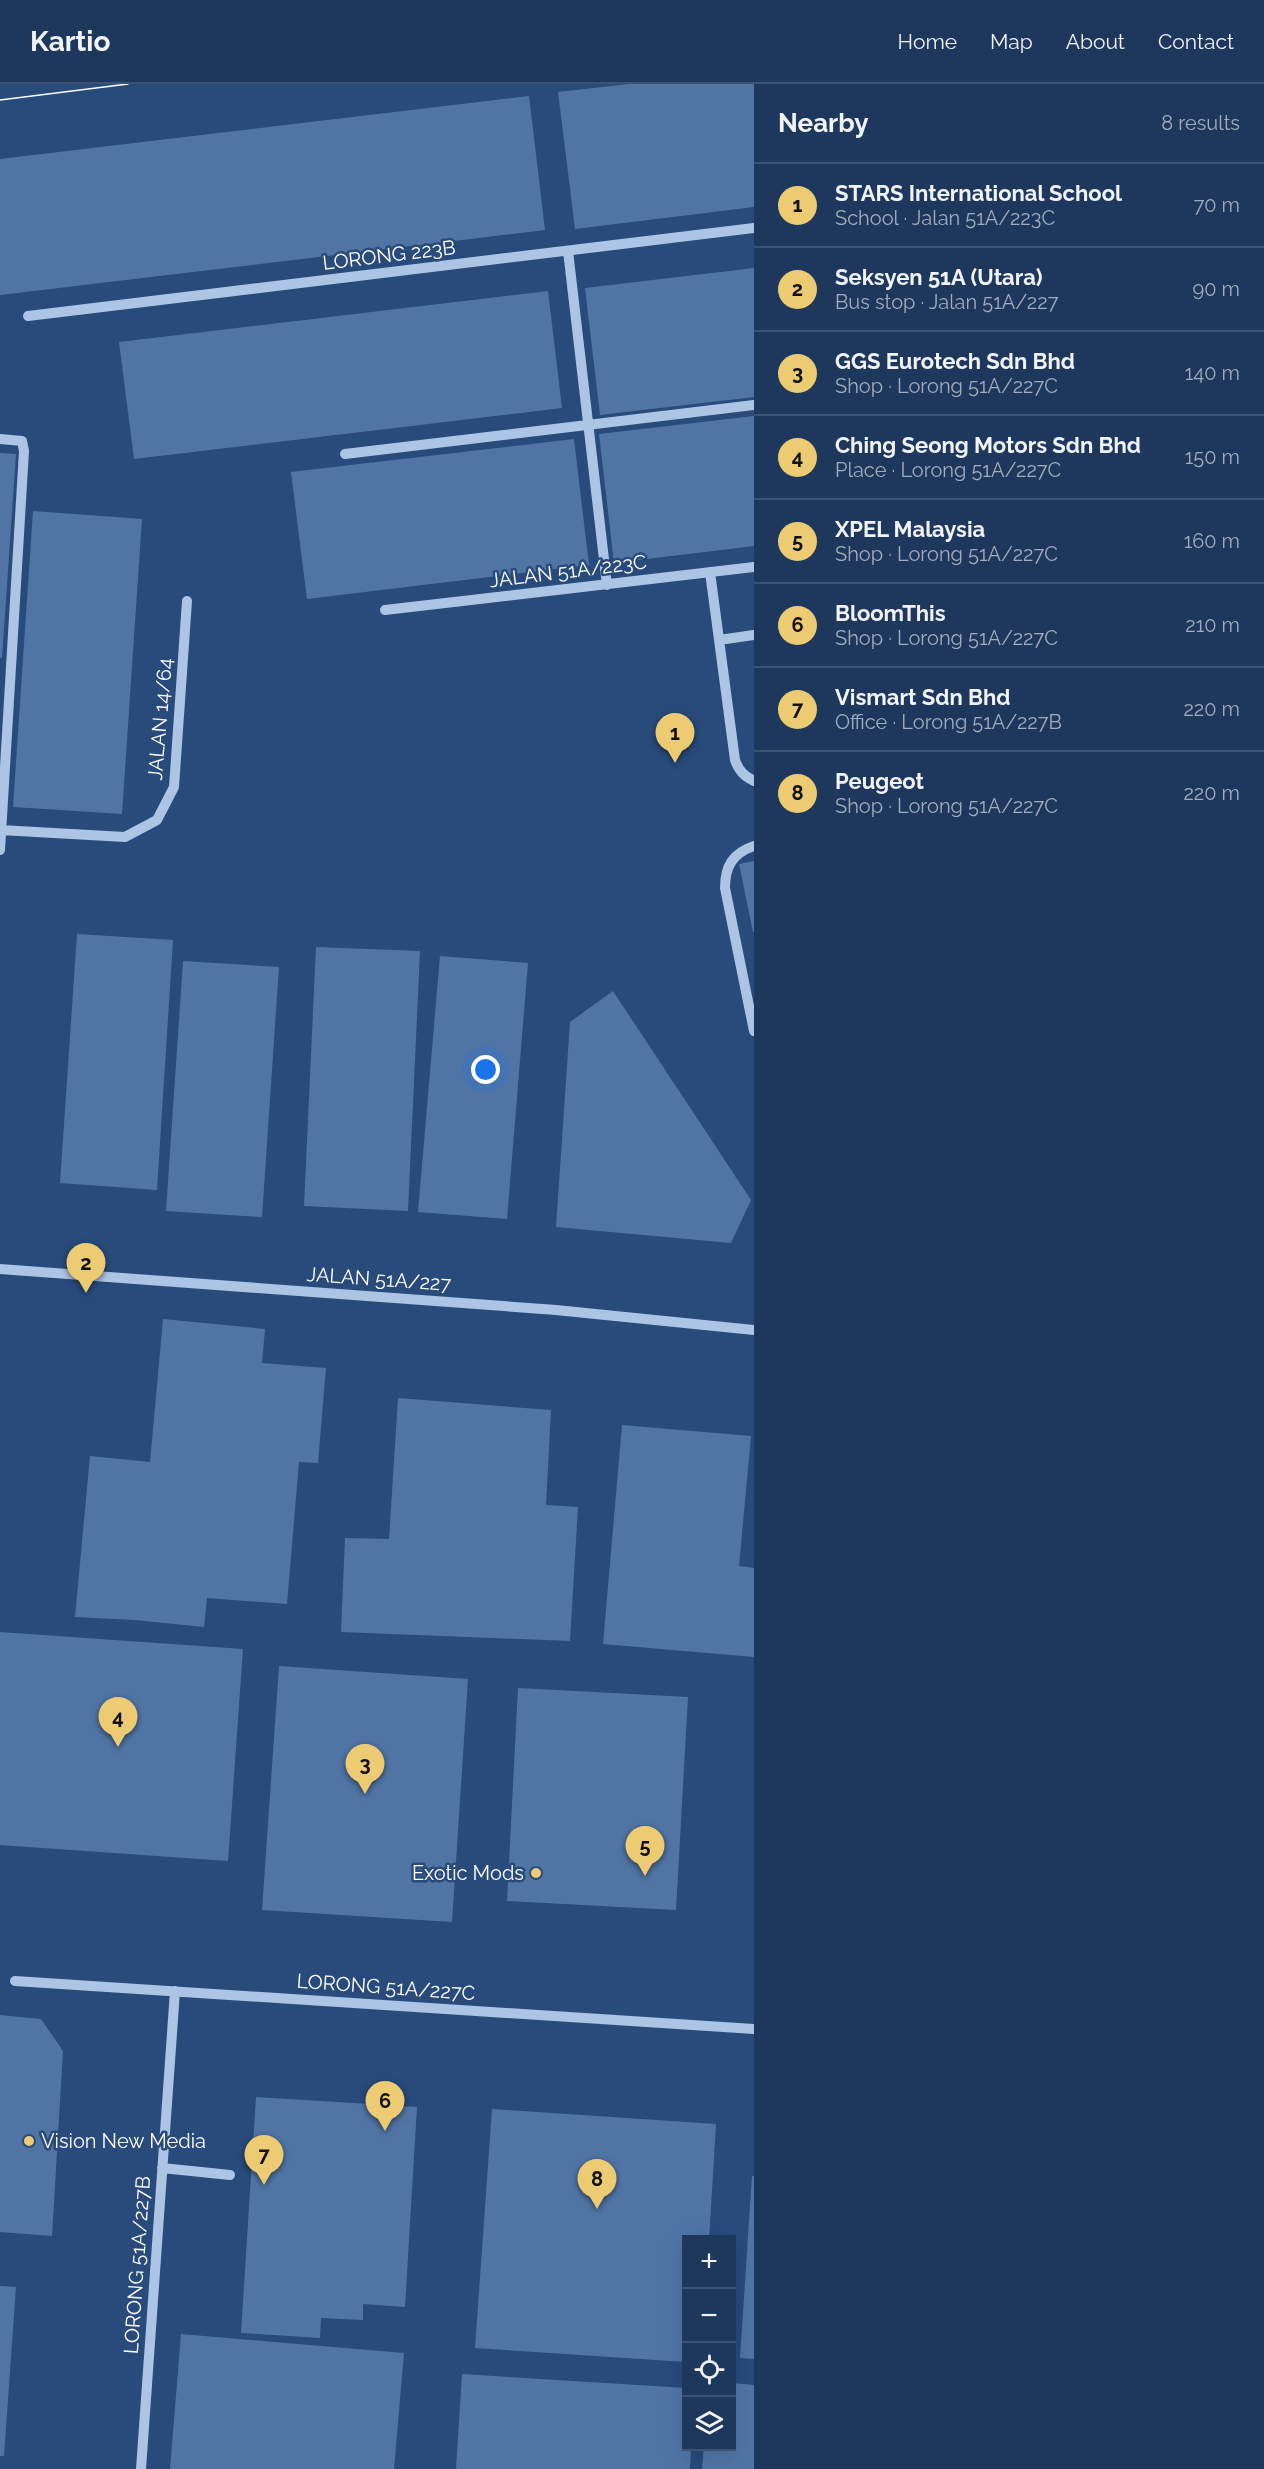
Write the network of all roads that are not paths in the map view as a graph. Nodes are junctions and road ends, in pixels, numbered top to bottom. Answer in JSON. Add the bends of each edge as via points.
{"nodes":[{"id":1,"x":754,"y":228,"type":"edge"},
{"id":2,"x":568,"y":251,"type":"junction"},
{"id":3,"x":28,"y":316,"type":"dead end"},
{"id":4,"x":754,"y":405,"type":"edge"},
{"id":5,"x":589,"y":425,"type":"junction"},
{"id":6,"x":0,"y":439,"type":"edge"},
{"id":7,"x":345,"y":454,"type":"dead end"},
{"id":8,"x":754,"y":567,"type":"edge"},
{"id":9,"x":710,"y":572,"type":"junction"},
{"id":10,"x":608,"y":585,"type":"junction"},
{"id":11,"x":187,"y":601,"type":"dead end"},
{"id":12,"x":385,"y":610,"type":"dead end"},
{"id":13,"x":754,"y":635,"type":"edge"},
{"id":14,"x":719,"y":640,"type":"junction"},
{"id":15,"x":754,"y":781,"type":"edge"},
{"id":16,"x":1,"y":830,"type":"edge"},
{"id":17,"x":754,"y":846,"type":"edge"},
{"id":18,"x":0,"y":850,"type":"edge"},
{"id":19,"x":754,"y":1030,"type":"edge"},
{"id":20,"x":0,"y":1269,"type":"edge"},
{"id":21,"x":754,"y":1330,"type":"edge"},
{"id":22,"x":15,"y":1981,"type":"dead end"},
{"id":23,"x":175,"y":1991,"type":"junction"},
{"id":24,"x":754,"y":2029,"type":"edge"},
{"id":25,"x":162,"y":2168,"type":"junction"},
{"id":26,"x":230,"y":2175,"type":"dead end"},
{"id":27,"x":141,"y":2469,"type":"edge"}],
"edges":[{"from":1,"to":2,"type":"street","name":"LORONG 223B"},
{"from":2,"to":3,"type":"street","name":"LORONG 223B"},
{"from":2,"to":5,"type":"street"},
{"from":4,"to":5,"type":"street"},
{"from":5,"to":7,"type":"street"},
{"from":5,"to":10,"type":"street"},
{"from":6,"to":16,"type":"street","via":[[22,441],[24,451]]},
{"from":8,"to":9,"type":"street","name":"JALAN 51A/223C"},
{"from":9,"to":10,"type":"street","name":"JALAN 51A/223C"},
{"from":9,"to":14,"type":"street"},
{"from":10,"to":12,"type":"street","name":"JALAN 51A/223C"},
{"from":11,"to":16,"type":"street","name":"JALAN 14/64","via":[[174,786],[157,820],[125,837]]},
{"from":13,"to":14,"type":"street"},
{"from":14,"to":15,"type":"street","via":[[735,760],[745,777]]},
{"from":16,"to":18,"type":"street"},
{"from":17,"to":19,"type":"street","via":[[740,851],[731,861],[725,874],[725,888]]},
{"from":20,"to":21,"type":"street","name":"JALAN 51A/227","via":[[556,1310]]},
{"from":22,"to":23,"type":"street","name":"LORONG 51A/227C"},
{"from":23,"to":24,"type":"street","name":"LORONG 51A/227C"},
{"from":23,"to":25,"type":"street","name":"LORONG 51A/227B"},
{"from":25,"to":26,"type":"street"},
{"from":25,"to":27,"type":"street","name":"LORONG 51A/227B"}]}
